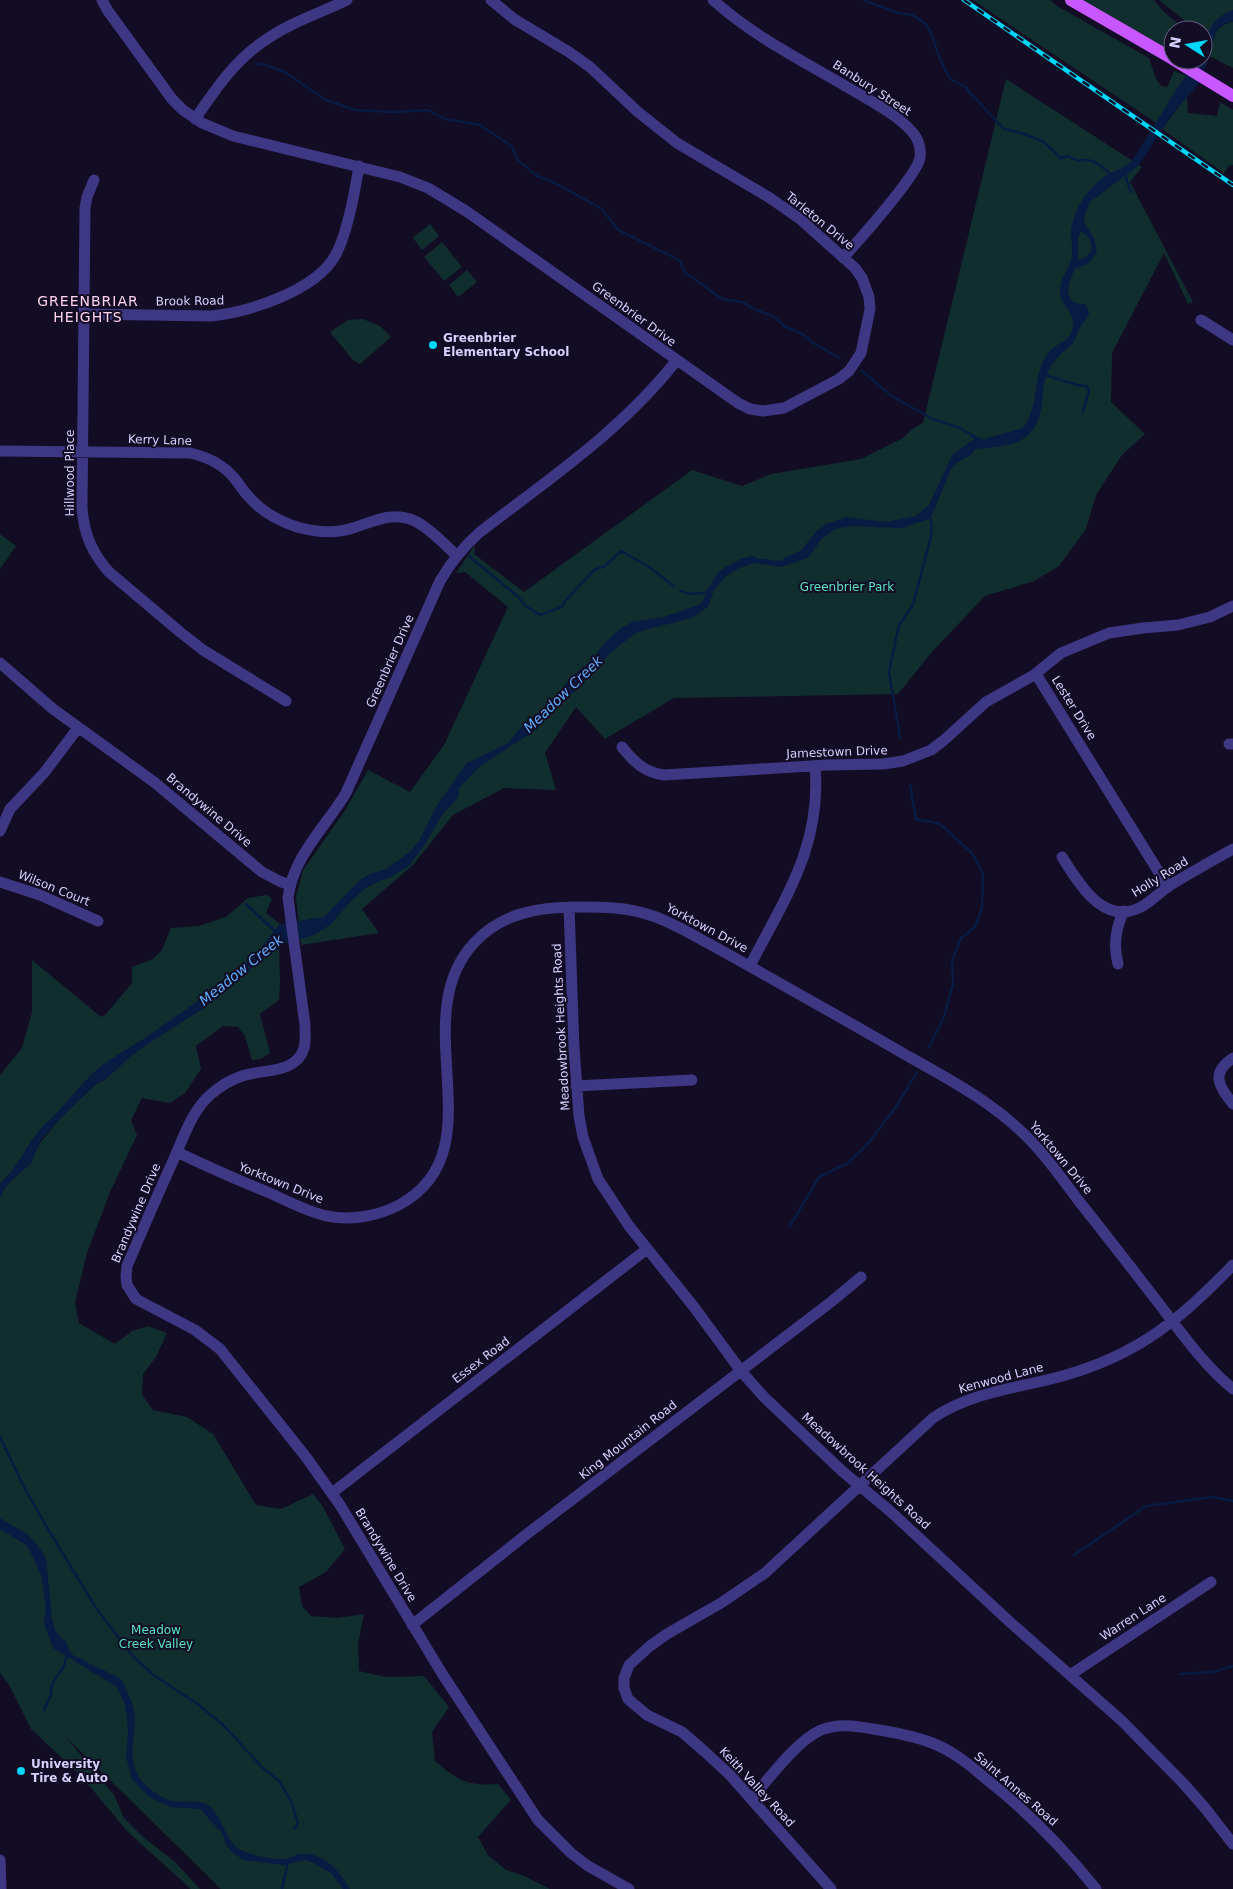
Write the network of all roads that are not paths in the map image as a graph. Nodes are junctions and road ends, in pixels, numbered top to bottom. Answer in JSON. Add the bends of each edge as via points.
{"nodes":[{"id":1,"x":102,"y":0,"type":"edge"},
{"id":2,"x":347,"y":0,"type":"edge"},
{"id":3,"x":491,"y":0,"type":"edge"},
{"id":4,"x":713,"y":0,"type":"edge"},
{"id":5,"x":1071,"y":0,"type":"edge"},
{"id":6,"x":1163,"y":54,"type":"edge"},
{"id":7,"x":1190,"y":70,"type":"edge"},
{"id":8,"x":1233,"y":96,"type":"edge"},
{"id":9,"x":196,"y":119,"type":"junction"},
{"id":10,"x":359,"y":166,"type":"junction"},
{"id":11,"x":94,"y":180,"type":"dead end"},
{"id":12,"x":843,"y":258,"type":"junction"},
{"id":13,"x":84,"y":314,"type":"junction"},
{"id":14,"x":1202,"y":320,"type":"dead end"},
{"id":15,"x":1233,"y":340,"type":"edge"},
{"id":16,"x":676,"y":361,"type":"junction"},
{"id":17,"x":0,"y":451,"type":"edge"},
{"id":18,"x":84,"y":452,"type":"junction"},
{"id":19,"x":456,"y":555,"type":"junction"},
{"id":20,"x":1233,"y":606,"type":"edge"},
{"id":21,"x":0,"y":663,"type":"edge"},
{"id":22,"x":1036,"y":674,"type":"junction"},
{"id":23,"x":286,"y":701,"type":"dead end"},
{"id":24,"x":78,"y":728,"type":"junction"},
{"id":25,"x":622,"y":748,"type":"dead end"},
{"id":26,"x":815,"y":766,"type":"junction"},
{"id":27,"x":0,"y":831,"type":"edge"},
{"id":28,"x":1233,"y":849,"type":"edge"},
{"id":29,"x":1062,"y":857,"type":"dead end"},
{"id":30,"x":0,"y":882,"type":"edge"},
{"id":31,"x":290,"y":884,"type":"junction"},
{"id":32,"x":1168,"y":887,"type":"junction"},
{"id":33,"x":570,"y":907,"type":"junction"},
{"id":34,"x":1124,"y":911,"type":"junction"},
{"id":35,"x":98,"y":921,"type":"dead end"},
{"id":36,"x":1118,"y":964,"type":"dead end"},
{"id":37,"x":750,"y":966,"type":"junction"},
{"id":38,"x":1233,"y":1058,"type":"edge"},
{"id":39,"x":692,"y":1080,"type":"dead end"},
{"id":40,"x":576,"y":1086,"type":"junction"},
{"id":41,"x":1233,"y":1104,"type":"edge"},
{"id":42,"x":177,"y":1152,"type":"junction"},
{"id":43,"x":647,"y":1249,"type":"junction"},
{"id":44,"x":1233,"y":1265,"type":"edge"},
{"id":45,"x":861,"y":1277,"type":"dead end"},
{"id":46,"x":1173,"y":1321,"type":"junction"},
{"id":47,"x":741,"y":1371,"type":"junction"},
{"id":48,"x":1233,"y":1389,"type":"edge"},
{"id":49,"x":860,"y":1486,"type":"junction"},
{"id":50,"x":332,"y":1493,"type":"junction"},
{"id":51,"x":1212,"y":1582,"type":"dead end"},
{"id":52,"x":412,"y":1625,"type":"junction"},
{"id":53,"x":626,"y":1670,"type":"joint"},
{"id":54,"x":1070,"y":1675,"type":"junction"},
{"id":55,"x":751,"y":1799,"type":"junction"},
{"id":56,"x":1233,"y":1844,"type":"edge"},
{"id":57,"x":0,"y":1860,"type":"edge"},
{"id":58,"x":0,"y":1889,"type":"edge"},
{"id":59,"x":629,"y":1889,"type":"edge"},
{"id":60,"x":831,"y":1889,"type":"edge"},
{"id":61,"x":1096,"y":1889,"type":"edge"}],
"edges":[{"from":1,"to":9,"type":"street","name":"Greenbrier Drive","via":[[168,93]]},
{"from":2,"to":9,"type":"street","via":[[280,31],[248,52],[222,80]]},
{"from":3,"to":12,"type":"street","name":"Tarleton Drive","via":[[514,19],[590,67],[657,129],[787,210]]},
{"from":4,"to":12,"type":"street","name":"Banbury Street","via":[[759,36],[880,107],[917,138],[918,165]]},
{"from":5,"to":6,"type":"main road"},
{"from":7,"to":8,"type":"main road"},
{"from":9,"to":10,"type":"street","name":"Greenbrier Drive","via":[[233,136]]},
{"from":10,"to":13,"type":"street","name":"Brook Road","via":[[339,248],[316,279],[250,310],[228,314]]},
{"from":10,"to":16,"type":"street","name":"Greenbrier Drive","via":[[408,180],[446,198]]},
{"from":11,"to":13,"type":"street","name":"Hillwood Place","via":[[85,208]]},
{"from":12,"to":16,"type":"street","name":"Tarleton Drive","via":[[862,278],[870,309],[861,353],[840,379],[792,405],[763,411],[738,404]]},
{"from":13,"to":18,"type":"street","name":"Hillwood Place"},
{"from":14,"to":15,"type":"street"},
{"from":16,"to":19,"type":"street","name":"Greenbrier Drive","via":[[627,417],[480,532]]},
{"from":17,"to":18,"type":"street","name":"Kerry Lane"},
{"from":18,"to":19,"type":"street","name":"Kerry Lane","via":[[190,453],[201,456],[220,465],[259,507],[284,522],[327,532],[353,528],[383,517],[399,517],[426,528]]},
{"from":18,"to":23,"type":"street","name":"Hillwood Place","via":[[83,519],[88,542],[100,563],[203,650]]},
{"from":19,"to":31,"type":"street","name":"Greenbrier Drive","via":[[440,581],[346,793],[299,861]]},
{"from":20,"to":22,"type":"street","name":"Lester Drive","via":[[1210,617],[1178,625],[1109,633],[1061,653]]},
{"from":21,"to":24,"type":"street","name":"Brandywine Drive"},
{"from":22,"to":26,"type":"street","name":"Jamestown Drive","via":[[986,702],[943,741],[917,756],[883,764]]},
{"from":22,"to":32,"type":"street","name":"Lester Drive"},
{"from":24,"to":27,"type":"street","via":[[44,773],[10,809]]},
{"from":24,"to":31,"type":"street","name":"Brandywine Drive","via":[[154,782],[262,872]]},
{"from":25,"to":26,"type":"street","name":"Jamestown Drive","via":[[638,766],[664,775]]},
{"from":26,"to":37,"type":"street","via":[[814,812],[804,858],[787,898]]},
{"from":28,"to":32,"type":"street","name":"Holly Road"},
{"from":29,"to":34,"type":"street","name":"Holly Road","via":[[1089,896],[1105,907]]},
{"from":30,"to":35,"type":"street","name":"Wilson Court","via":[[40,895]]},
{"from":31,"to":42,"type":"street","name":"Brandywine Drive","via":[[288,903],[305,1026],[302,1054],[284,1068],[244,1076],[220,1087],[200,1106]]},
{"from":32,"to":34,"type":"street","name":"Holly Road","via":[[1141,907]]},
{"from":33,"to":37,"type":"street","name":"Yorktown Drive","via":[[611,907],[651,915]]},
{"from":33,"to":40,"type":"street","name":"Meadowbrook Heights Road"},
{"from":33,"to":42,"type":"street","name":"Yorktown Drive","via":[[536,910],[506,920],[479,937],[461,959],[451,980],[445,1014],[449,1105],[446,1143],[433,1173],[407,1200],[367,1216],[326,1216]]},
{"from":34,"to":36,"type":"street","via":[[1116,932]]},
{"from":37,"to":46,"type":"street","name":"Yorktown Drive","via":[[995,1108],[1050,1162]]},
{"from":38,"to":41,"type":"street","via":[[1224,1065],[1219,1077],[1221,1088]]},
{"from":39,"to":40,"type":"street"},
{"from":40,"to":43,"type":"street","name":"Meadowbrook Heights Road","via":[[583,1138],[592,1165],[610,1199]]},
{"from":42,"to":50,"type":"street","name":"Brandywine Drive","via":[[127,1266],[130,1292],[141,1303],[196,1330],[220,1349]]},
{"from":43,"to":47,"type":"street","name":"Meadowbrook Heights Road"},
{"from":43,"to":50,"type":"street","name":"Essex Road"},
{"from":44,"to":46,"type":"street","name":"Kenwood Lane"},
{"from":45,"to":47,"type":"street","name":"King Mountain Road"},
{"from":46,"to":48,"type":"street","name":"Yorktown Drive"},
{"from":46,"to":49,"type":"street","name":"Kenwood Lane","via":[[1131,1348],[1089,1367],[984,1395],[947,1409],[933,1418]]},
{"from":47,"to":49,"type":"street","name":"Meadowbrook Heights Road","via":[[764,1397]]},
{"from":47,"to":52,"type":"street","name":"King Mountain Road"},
{"from":49,"to":53,"type":"street","name":"Kenwood Lane","via":[[765,1573],[650,1646]]},
{"from":49,"to":54,"type":"street","name":"Meadowbrook Heights Road"},
{"from":50,"to":52,"type":"street","name":"Brandywine Drive"},
{"from":51,"to":54,"type":"street","name":"Warren Lane"},
{"from":52,"to":59,"type":"street","name":"Brandywine Drive","via":[[538,1820],[588,1866]]},
{"from":53,"to":55,"type":"street","name":"Keith Valley Road","via":[[624,1688],[628,1699],[647,1715],[682,1732],[730,1775]]},
{"from":54,"to":56,"type":"street","name":"Meadowbrook Heights Road","via":[[1148,1745]]},
{"from":55,"to":60,"type":"street","name":"Keith Valley Road"},
{"from":55,"to":61,"type":"street","name":"Saint Annes Road","via":[[806,1739],[823,1730],[844,1726],[916,1738],[953,1754],[1000,1790],[1061,1848]]},
{"from":57,"to":58,"type":"street"}]}
